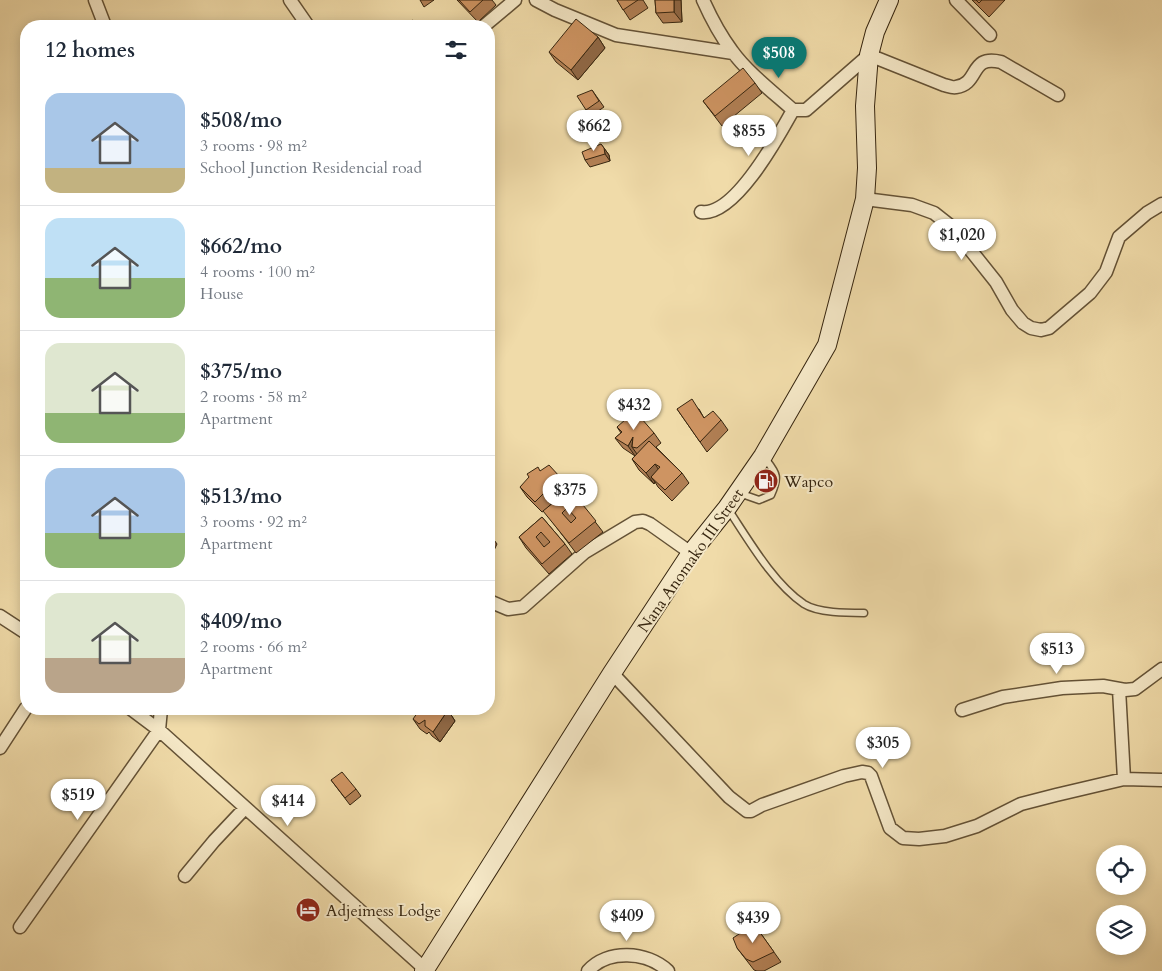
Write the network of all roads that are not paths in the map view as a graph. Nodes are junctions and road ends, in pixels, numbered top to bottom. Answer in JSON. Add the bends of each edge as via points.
{"nodes":[{"id":1,"x":95,"y":0,"type":"edge"},
{"id":2,"x":290,"y":0,"type":"edge"},
{"id":3,"x":515,"y":0,"type":"edge"},
{"id":4,"x":536,"y":0,"type":"edge"},
{"id":5,"x":703,"y":0,"type":"edge"},
{"id":6,"x":889,"y":0,"type":"edge"},
{"id":7,"x":956,"y":0,"type":"edge"},
{"id":8,"x":103,"y":20,"type":"edge"},
{"id":9,"x":304,"y":20,"type":"edge"},
{"id":10,"x":491,"y":20,"type":"edge"},
{"id":11,"x":990,"y":35,"type":"dead end"},
{"id":12,"x":733,"y":53,"type":"junction"},
{"id":13,"x":869,"y":55,"type":"junction"},
{"id":14,"x":1058,"y":95,"type":"dead end"},
{"id":15,"x":794,"y":110,"type":"junction"},
{"id":16,"x":865,"y":199,"type":"junction"},
{"id":17,"x":1162,"y":204,"type":"edge"},
{"id":18,"x":701,"y":212,"type":"dead end"},
{"id":19,"x":763,"y":456,"type":"junction"},
{"id":20,"x":738,"y":492,"type":"junction"},
{"id":21,"x":727,"y":508,"type":"junction"},
{"id":22,"x":691,"y":553,"type":"junction"},
{"id":23,"x":495,"y":604,"type":"edge"},
{"id":24,"x":864,"y":613,"type":"dead end"},
{"id":25,"x":0,"y":616,"type":"edge"},
{"id":26,"x":20,"y":629,"type":"edge"},
{"id":27,"x":1162,"y":669,"type":"edge"},
{"id":28,"x":612,"y":673,"type":"junction"},
{"id":29,"x":1119,"y":689,"type":"junction"},
{"id":30,"x":962,"y":710,"type":"dead end"},
{"id":31,"x":21,"y":715,"type":"edge"},
{"id":32,"x":139,"y":715,"type":"edge"},
{"id":33,"x":160,"y":715,"type":"edge"},
{"id":34,"x":159,"y":730,"type":"junction"},
{"id":35,"x":0,"y":748,"type":"edge"},
{"id":36,"x":1124,"y":779,"type":"junction"},
{"id":37,"x":1162,"y":780,"type":"edge"},
{"id":38,"x":245,"y":808,"type":"junction"},
{"id":39,"x":185,"y":876,"type":"dead end"},
{"id":40,"x":20,"y":927,"type":"dead end"},
{"id":41,"x":425,"y":970,"type":"edge"},
{"id":42,"x":588,"y":971,"type":"edge"},
{"id":43,"x":668,"y":971,"type":"edge"}],
"edges":[{"from":1,"to":8,"type":"street"},
{"from":2,"to":9,"type":"street"},
{"from":3,"to":10,"type":"street"},
{"from":4,"to":12,"type":"street","via":[[616,34]]},
{"from":5,"to":12,"type":"street"},
{"from":6,"to":13,"type":"street","name":"Nana Anomako III Street"},
{"from":7,"to":11,"type":"street"},
{"from":12,"to":15,"type":"street"},
{"from":13,"to":14,"type":"street","via":[[944,85],[957,87],[968,82],[985,61],[1001,62]]},
{"from":13,"to":15,"type":"street","via":[[806,110]]},
{"from":13,"to":16,"type":"street","name":"Nana Anomako III Street","via":[[865,106]]},
{"from":15,"to":18,"type":"street","via":[[762,164],[740,191],[712,211]]},
{"from":16,"to":17,"type":"street","via":[[934,212],[953,228],[978,259],[1023,323],[1041,330],[1049,328],[1090,293],[1106,272],[1119,237]]},
{"from":16,"to":19,"type":"street","name":"Nana Anomako III Street","via":[[827,345]]},
{"from":19,"to":20,"type":"street","name":"Nana Anomako III Street"},
{"from":19,"to":20,"type":"lane","via":[[776,474],[777,482],[771,495],[759,500]]},
{"from":20,"to":21,"type":"street","name":"Nana Anomako III Street"},
{"from":21,"to":22,"type":"street","name":"Nana Anomako III Street"},
{"from":21,"to":24,"type":"lane","via":[[774,576],[805,605],[834,612]]},
{"from":22,"to":23,"type":"street","via":[[650,524],[635,522],[585,552],[523,607],[508,609]]},
{"from":22,"to":28,"type":"street","name":"Nana Anomako III Street"},
{"from":25,"to":26,"type":"street"},
{"from":27,"to":29,"type":"street","via":[[1135,689]]},
{"from":28,"to":36,"type":"street","via":[[729,797],[747,811],[844,776],[868,773],[890,828],[903,838],[919,840],[977,826],[1020,804]]},
{"from":28,"to":41,"type":"street","name":"Nana Anomako III Street"},
{"from":29,"to":30,"type":"street","via":[[1102,686],[1062,688],[1003,697]]},
{"from":29,"to":36,"type":"street"},
{"from":31,"to":35,"type":"street"},
{"from":32,"to":34,"type":"street"},
{"from":33,"to":34,"type":"street"},
{"from":34,"to":38,"type":"street"},
{"from":34,"to":40,"type":"street"},
{"from":36,"to":37,"type":"street"},
{"from":38,"to":39,"type":"street"},
{"from":38,"to":41,"type":"street"},
{"from":42,"to":43,"type":"street","via":[[607,957],[636,955]]}]}
